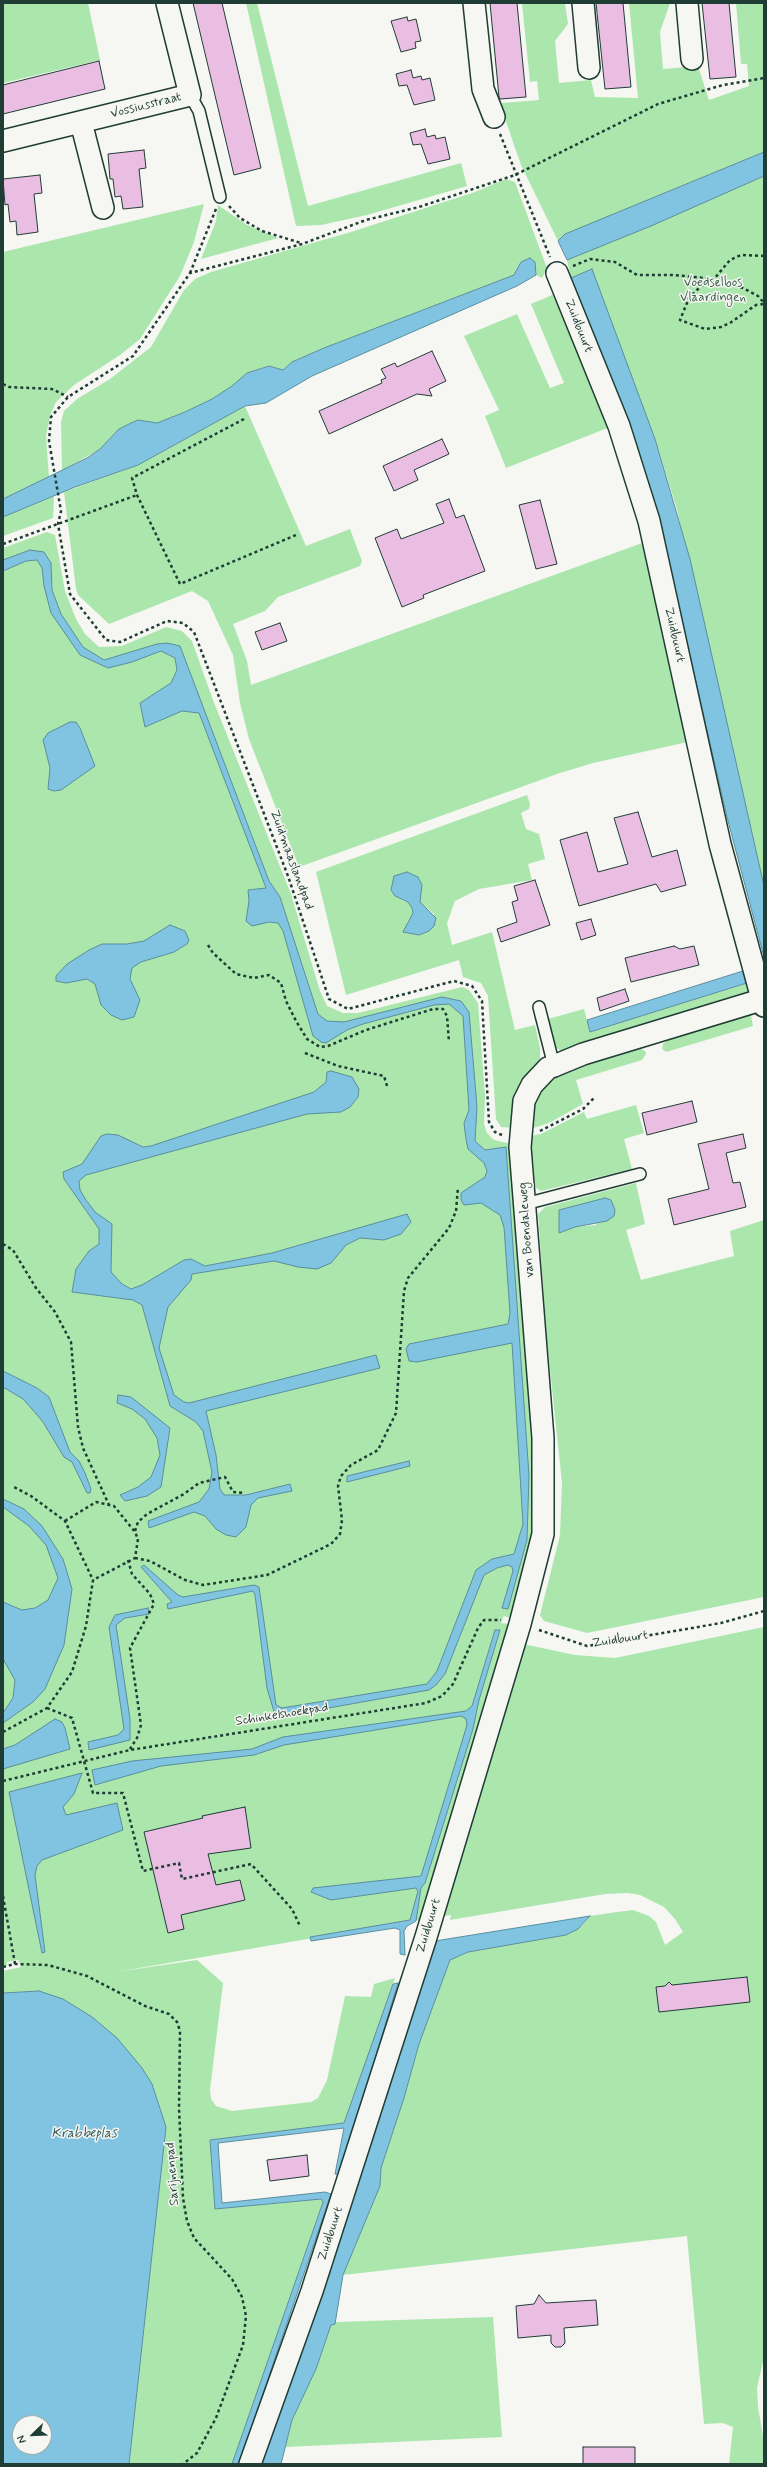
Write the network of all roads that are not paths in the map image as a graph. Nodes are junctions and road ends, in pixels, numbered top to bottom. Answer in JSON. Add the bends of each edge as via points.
{"nodes":[{"id":1,"x":167,"y":3,"type":"edge"},
{"id":2,"x":474,"y":3,"type":"edge"},
{"id":3,"x":583,"y":3,"type":"edge"},
{"id":4,"x":687,"y":3,"type":"edge"},
{"id":5,"x":692,"y":59,"type":"dead end"},
{"id":6,"x":589,"y":68,"type":"dead end"},
{"id":7,"x":190,"y":95,"type":"junction"},
{"id":8,"x":494,"y":116,"type":"road end"},
{"id":9,"x":81,"y":122,"type":"junction"},
{"id":10,"x":3,"y":141,"type":"edge"},
{"id":11,"x":220,"y":197,"type":"road end"},
{"id":12,"x":103,"y":208,"type":"dead end"},
{"id":13,"x":557,"y":273,"type":"road end"},
{"id":14,"x":763,"y":1002,"type":"edge"},
{"id":15,"x":539,"y":1007,"type":"dead end"},
{"id":16,"x":554,"y":1066,"type":"junction"},
{"id":17,"x":640,"y":1174,"type":"dead end"},
{"id":18,"x":525,"y":1204,"type":"junction"},
{"id":19,"x":520,"y":1624,"type":"joint"},
{"id":20,"x":250,"y":2464,"type":"edge"}],
"edges":[{"from":1,"to":7,"type":"street","name":"Vossiusstraat"},
{"from":2,"to":8,"type":"street","via":[[483,89]]},
{"from":3,"to":6,"type":"street"},
{"from":4,"to":5,"type":"street"},
{"from":7,"to":9,"type":"street","name":"Vossiusstraat"},
{"from":7,"to":11,"type":"lane","via":[[199,111]]},
{"from":9,"to":10,"type":"street","name":"Vossiusstraat"},
{"from":9,"to":12,"type":"street"},
{"from":13,"to":14,"type":"street","name":"Zuidbuurt","via":[[619,426],[649,521],[720,844]]},
{"from":14,"to":16,"type":"street","name":"van Boendaleweg","via":[[583,1054]]},
{"from":15,"to":16,"type":"lane"},
{"from":16,"to":18,"type":"street","name":"van Boendaleweg","via":[[548,1068],[532,1085],[524,1101],[521,1135]]},
{"from":17,"to":18,"type":"lane"},
{"from":18,"to":19,"type":"street","name":"van Boendaleweg","via":[[543,1438],[544,1534]]},
{"from":19,"to":20,"type":"street","name":"Zuidbuurt","via":[[426,1937],[312,2291]]}]}
